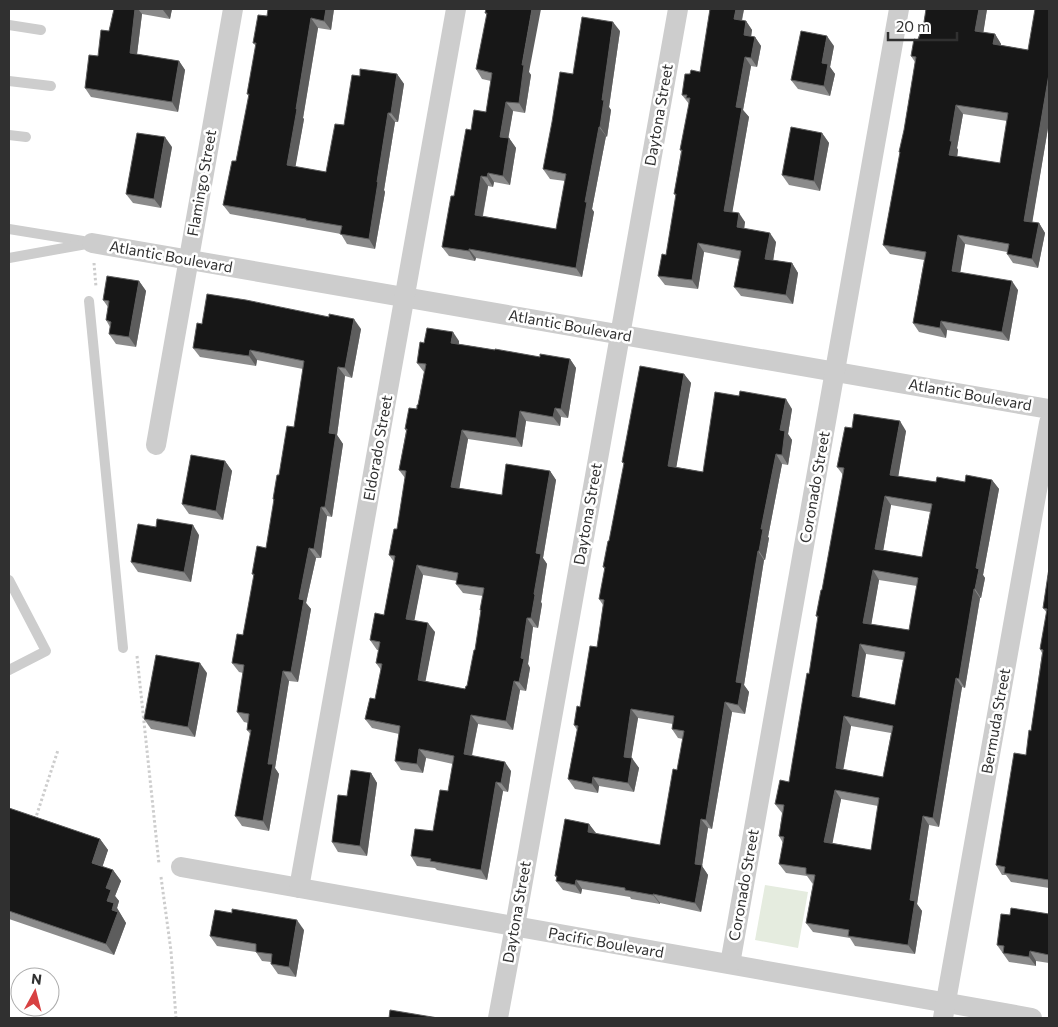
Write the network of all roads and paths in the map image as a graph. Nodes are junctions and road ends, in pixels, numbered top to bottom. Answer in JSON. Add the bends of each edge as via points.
{"nodes":[{"id":1,"x":233,"y":9,"type":"edge"},
{"id":2,"x":456,"y":9,"type":"edge"},
{"id":3,"x":678,"y":9,"type":"edge"},
{"id":4,"x":899,"y":9,"type":"edge"},
{"id":5,"x":9,"y":25,"type":"edge"},
{"id":6,"x":41,"y":30,"type":"dead end"},
{"id":7,"x":9,"y":82,"type":"edge"},
{"id":8,"x":51,"y":86,"type":"dead end"},
{"id":9,"x":9,"y":135,"type":"edge"},
{"id":10,"x":26,"y":137,"type":"dead end"},
{"id":11,"x":9,"y":229,"type":"edge"},
{"id":12,"x":92,"y":243,"type":"junction"},
{"id":13,"x":9,"y":258,"type":"edge"},
{"id":14,"x":189,"y":260,"type":"junction"},
{"id":15,"x":405,"y":297,"type":"junction"},
{"id":16,"x":89,"y":301,"type":"dead end"},
{"id":17,"x":619,"y":335,"type":"junction"},
{"id":18,"x":835,"y":372,"type":"junction"},
{"id":19,"x":1049,"y":409,"type":"edge"},
{"id":20,"x":1049,"y":423,"type":"edge"},
{"id":21,"x":156,"y":445,"type":"dead end"},
{"id":22,"x":9,"y":580,"type":"edge"},
{"id":23,"x":123,"y":648,"type":"dead end"},
{"id":24,"x":9,"y":670,"type":"edge"},
{"id":25,"x":58,"y":750,"type":"dead end"},
{"id":26,"x":33,"y":825,"type":"edge"},
{"id":27,"x":181,"y":867,"type":"dead end"},
{"id":28,"x":299,"y":888,"type":"junction"},
{"id":29,"x":515,"y":926,"type":"junction"},
{"id":30,"x":730,"y":964,"type":"junction"},
{"id":31,"x":944,"y":1011,"type":"edge"},
{"id":32,"x":498,"y":1018,"type":"edge"},
{"id":33,"x":1032,"y":1018,"type":"edge"}],
"edges":[{"from":1,"to":14,"type":"street","name":"Flamingo Street"},
{"from":2,"to":15,"type":"street","name":"Eldorado Street"},
{"from":3,"to":17,"type":"street","name":"Daytona Street"},
{"from":4,"to":18,"type":"street","name":"Coronado Street"},
{"from":5,"to":6,"type":"lane"},
{"from":7,"to":8,"type":"lane"},
{"from":9,"to":10,"type":"lane"},
{"from":11,"to":12,"type":"lane","name":"Atlantic Boulevard"},
{"from":12,"to":13,"type":"lane","name":"Atlantic Boulevard"},
{"from":12,"to":14,"type":"street","name":"Atlantic Boulevard"},
{"from":14,"to":15,"type":"street","name":"Atlantic Boulevard"},
{"from":14,"to":21,"type":"street","name":"Flamingo Street"},
{"from":15,"to":17,"type":"street","name":"Atlantic Boulevard"},
{"from":15,"to":28,"type":"street","name":"Eldorado Street"},
{"from":16,"to":23,"type":"lane"},
{"from":17,"to":18,"type":"street","name":"Atlantic Boulevard"},
{"from":17,"to":29,"type":"street","name":"Daytona Street"},
{"from":18,"to":19,"type":"street","name":"Atlantic Boulevard"},
{"from":18,"to":30,"type":"street","name":"Coronado Street"},
{"from":20,"to":31,"type":"street","name":"Bermuda Street"},
{"from":22,"to":24,"type":"lane","via":[[46,651]]},
{"from":25,"to":26,"type":"path"},
{"from":27,"to":28,"type":"street","name":"Pacific Boulevard"},
{"from":28,"to":29,"type":"street","name":"Pacific Boulevard"},
{"from":29,"to":30,"type":"street","name":"Pacific Boulevard"},
{"from":29,"to":32,"type":"street","name":"Daytona Street"},
{"from":30,"to":31,"type":"street","name":"Pacific Boulevard"},
{"from":31,"to":33,"type":"street","name":"Pacific Boulevard"}]}
